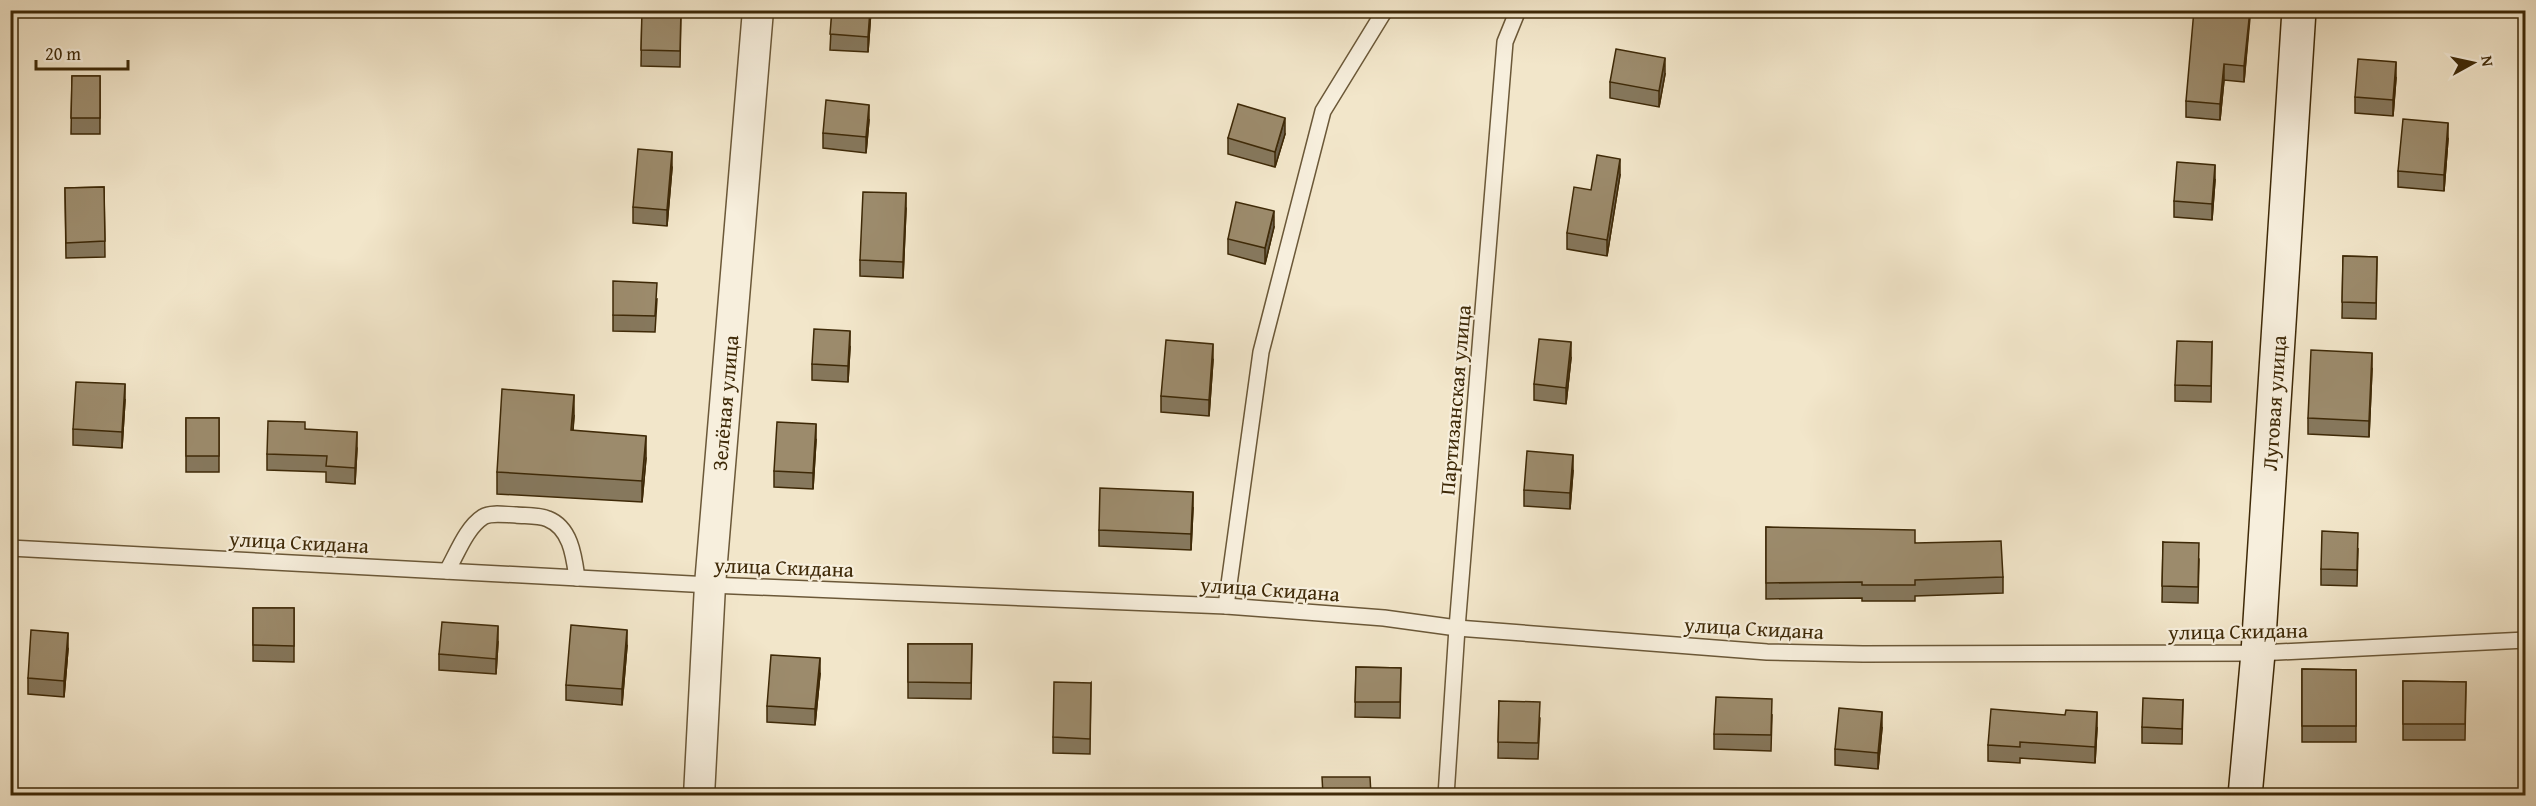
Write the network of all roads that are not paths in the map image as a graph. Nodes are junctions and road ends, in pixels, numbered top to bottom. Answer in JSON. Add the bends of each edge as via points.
{"nodes":[{"id":1,"x":758,"y":10,"type":"edge"},
{"id":2,"x":1385,"y":10,"type":"edge"},
{"id":3,"x":1518,"y":10,"type":"edge"},
{"id":4,"x":2299,"y":10,"type":"edge"},
{"id":5,"x":10,"y":548,"type":"edge"},
{"id":6,"x":447,"y":571,"type":"junction"},
{"id":7,"x":578,"y":578,"type":"junction"},
{"id":8,"x":710,"y":585,"type":"junction"},
{"id":9,"x":1226,"y":606,"type":"junction"},
{"id":10,"x":1458,"y":628,"type":"junction"},
{"id":11,"x":2526,"y":640,"type":"edge"},
{"id":12,"x":2258,"y":653,"type":"junction"},
{"id":13,"x":699,"y":795,"type":"edge"},
{"id":14,"x":1446,"y":795,"type":"edge"},
{"id":15,"x":2245,"y":795,"type":"edge"}],
"edges":[{"from":1,"to":8,"type":"street","name":"Зелёная улица"},
{"from":2,"to":9,"type":"lane","via":[[1323,111],[1262,352]]},
{"from":3,"to":10,"type":"lane","name":"Партизанская улица","via":[[1505,42]]},
{"from":4,"to":12,"type":"street","name":"Луговая улица"},
{"from":5,"to":6,"type":"lane","name":"улица Скидана"},
{"from":6,"to":7,"type":"lane","name":"улица Скидана"},
{"from":6,"to":7,"type":"lane","via":[[470,530],[484,516],[503,514],[546,518],[558,524],[565,532]]},
{"from":7,"to":8,"type":"lane","name":"улица Скидана"},
{"from":8,"to":9,"type":"lane","name":"улица Скидана"},
{"from":8,"to":13,"type":"street","name":"Зелёная улица"},
{"from":9,"to":10,"type":"lane","name":"улица Скидана"},
{"from":10,"to":12,"type":"lane","name":"улица Скидана","via":[[1767,652]]},
{"from":10,"to":14,"type":"lane","name":"Партизанская улица"},
{"from":11,"to":12,"type":"lane","name":"улица Скидана"},
{"from":12,"to":15,"type":"street","name":"Луговая улица"}]}
